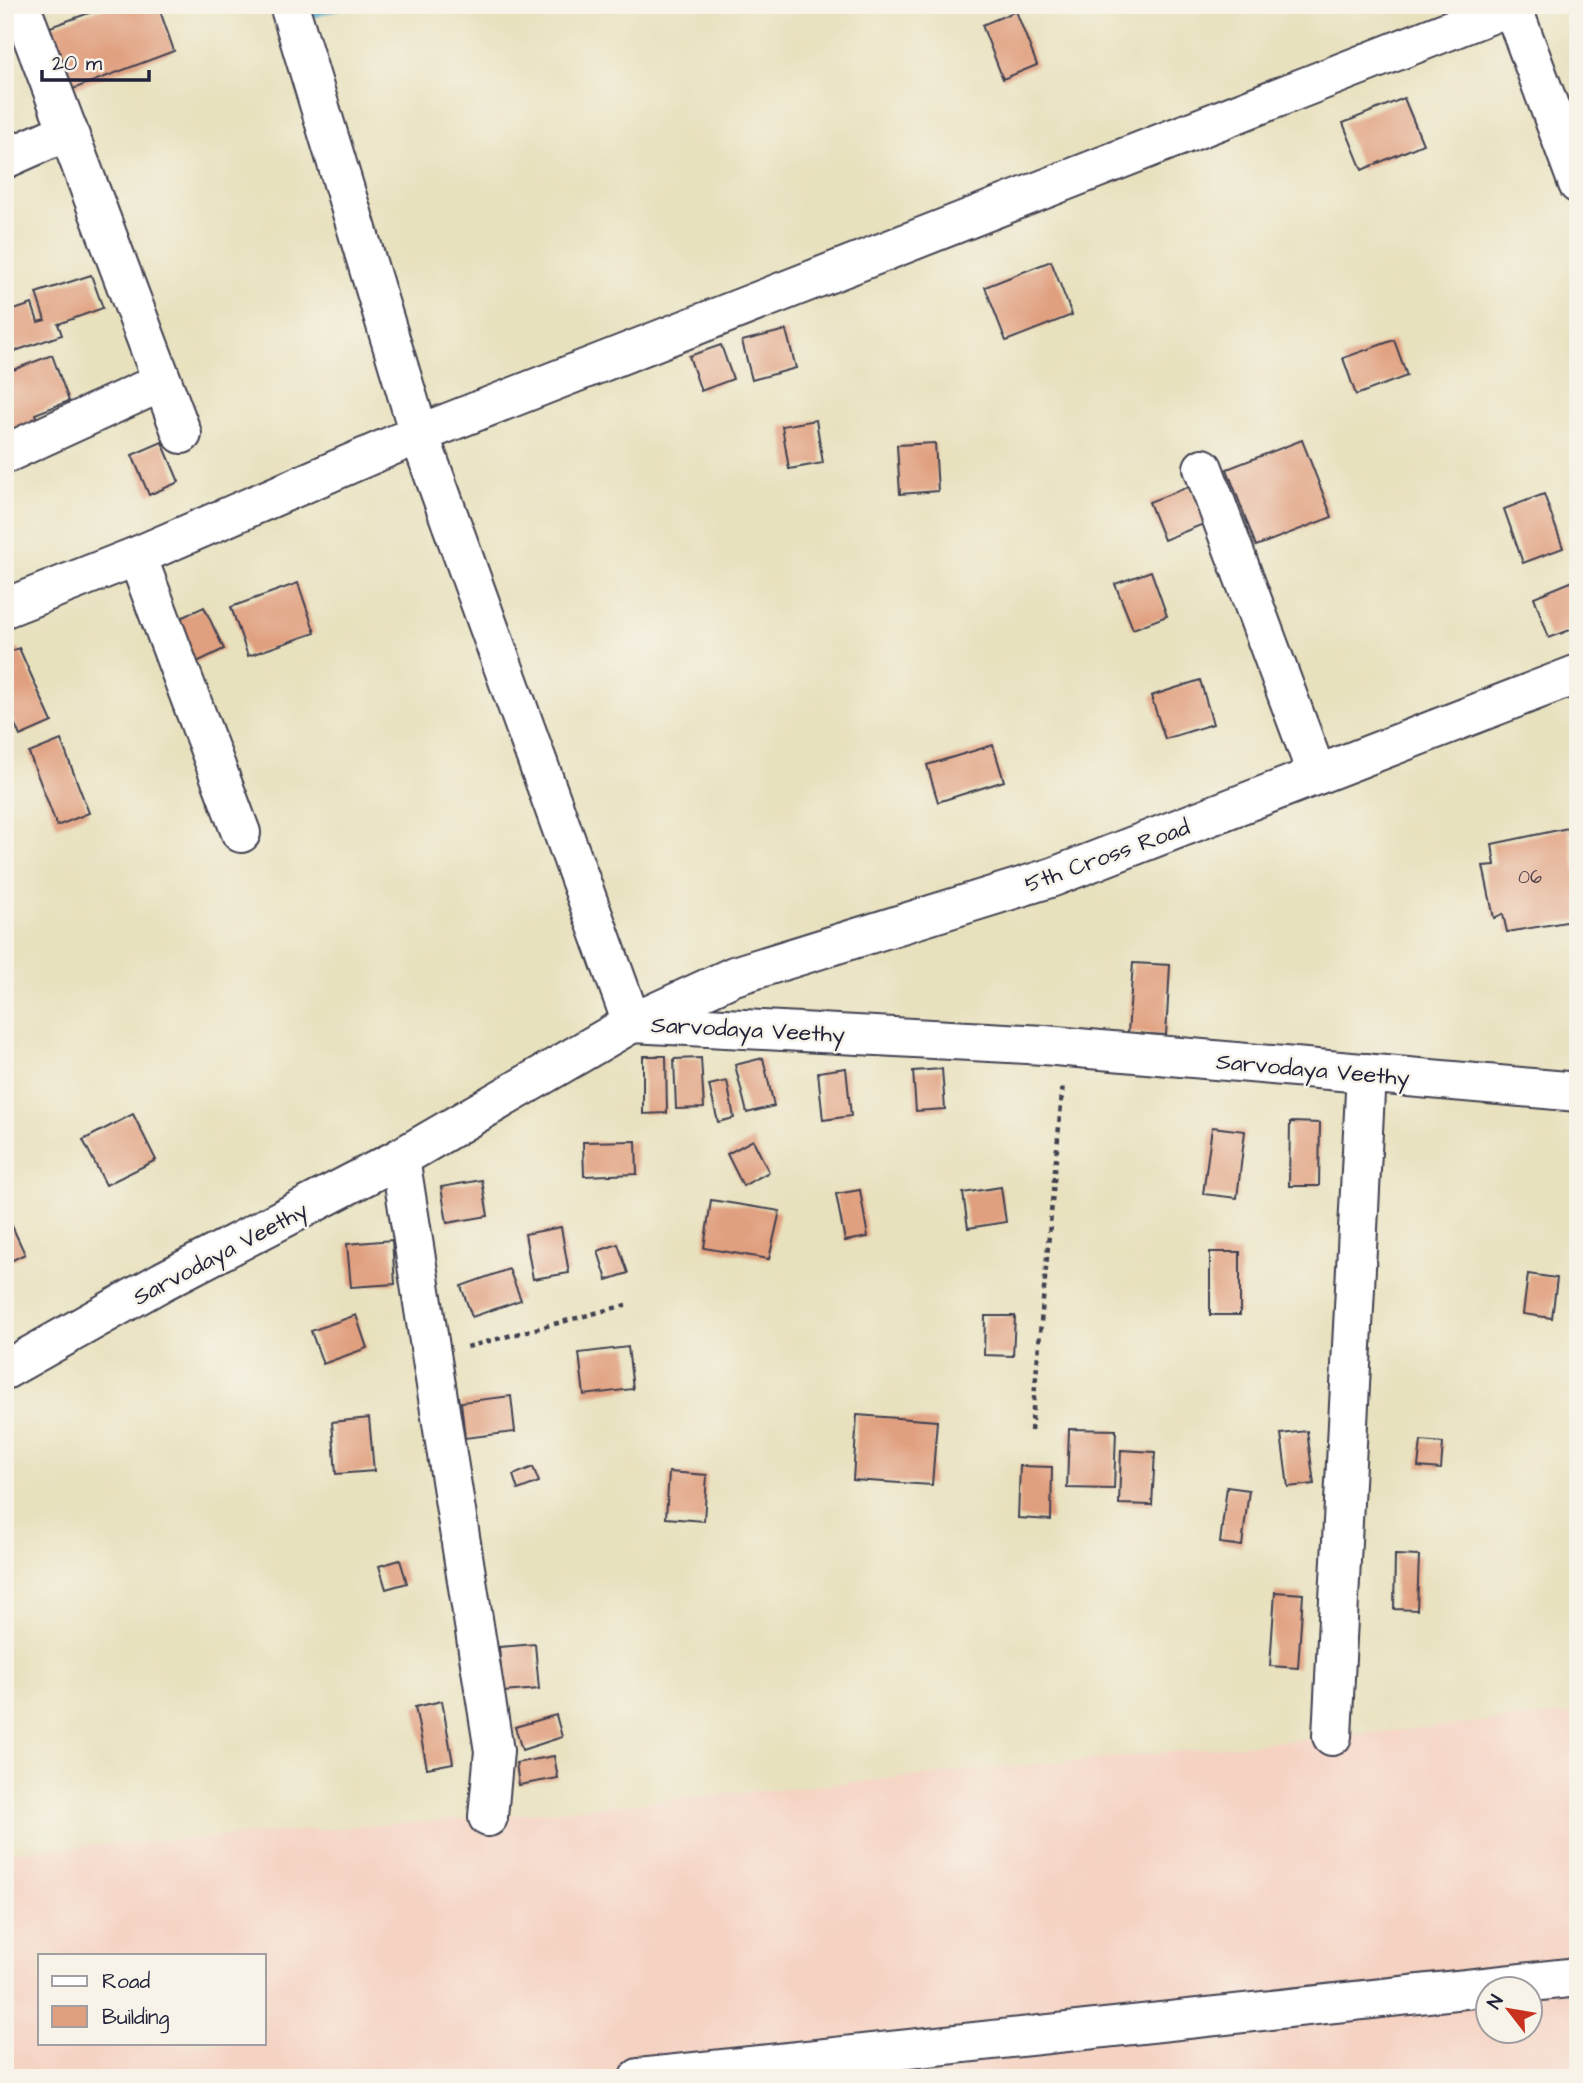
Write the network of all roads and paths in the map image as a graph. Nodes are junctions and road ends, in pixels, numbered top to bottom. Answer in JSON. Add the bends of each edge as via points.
{"nodes":[{"id":1,"x":289,"y":5,"type":"edge"},
{"id":2,"x":1513,"y":6,"type":"edge"},
{"id":3,"x":26,"y":20,"type":"dead end"},
{"id":4,"x":68,"y":131,"type":"junction"},
{"id":5,"x":5,"y":159,"type":"edge"},
{"id":6,"x":1578,"y":184,"type":"edge"},
{"id":7,"x":162,"y":382,"type":"junction"},
{"id":8,"x":182,"y":434,"type":"dead end"},
{"id":9,"x":419,"y":434,"type":"junction"},
{"id":10,"x":5,"y":454,"type":"edge"},
{"id":11,"x":1203,"y":468,"type":"dead end"},
{"id":12,"x":137,"y":556,"type":"junction"},
{"id":13,"x":5,"y":608,"type":"edge"},
{"id":14,"x":1578,"y":674,"type":"edge"},
{"id":15,"x":1317,"y":775,"type":"junction"},
{"id":16,"x":241,"y":833,"type":"dead end"},
{"id":17,"x":632,"y":1023,"type":"junction"},
{"id":18,"x":1066,"y":1047,"type":"junction"},
{"id":19,"x":1366,"y":1073,"type":"junction"},
{"id":20,"x":1578,"y":1091,"type":"edge"},
{"id":21,"x":400,"y":1158,"type":"junction"},
{"id":22,"x":626,"y":1305,"type":"dead end"},
{"id":23,"x":432,"y":1356,"type":"junction"},
{"id":24,"x":5,"y":1370,"type":"edge"},
{"id":25,"x":1031,"y":1431,"type":"dead end"},
{"id":26,"x":1332,"y":1736,"type":"dead end"},
{"id":27,"x":488,"y":1817,"type":"dead end"},
{"id":28,"x":1578,"y":1978,"type":"edge"},
{"id":29,"x":639,"y":2078,"type":"edge"}],
"edges":[{"from":1,"to":9,"type":"street"},
{"from":2,"to":6,"type":"street"},
{"from":2,"to":9,"type":"street"},
{"from":3,"to":4,"type":"street"},
{"from":4,"to":5,"type":"street"},
{"from":4,"to":7,"type":"street"},
{"from":7,"to":8,"type":"street"},
{"from":7,"to":10,"type":"street"},
{"from":9,"to":12,"type":"street"},
{"from":9,"to":17,"type":"street"},
{"from":11,"to":15,"type":"street"},
{"from":12,"to":13,"type":"street"},
{"from":12,"to":16,"type":"street"},
{"from":14,"to":15,"type":"street","name":"5th Cross Road"},
{"from":15,"to":17,"type":"street","name":"5th Cross Road","via":[[1052,877],[734,976]]},
{"from":17,"to":18,"type":"street","name":"Sarvodaya Veethy"},
{"from":17,"to":21,"type":"street","name":"Sarvodaya Veethy"},
{"from":18,"to":19,"type":"street","name":"Sarvodaya Veethy"},
{"from":18,"to":25,"type":"path"},
{"from":19,"to":20,"type":"street","name":"Sarvodaya Veethy"},
{"from":19,"to":26,"type":"street"},
{"from":21,"to":23,"type":"street"},
{"from":21,"to":24,"type":"street","name":"Sarvodaya Veethy","via":[[163,1281]]},
{"from":22,"to":23,"type":"path"},
{"from":23,"to":27,"type":"street","via":[[494,1751]]},
{"from":28,"to":29,"type":"street"}]}
